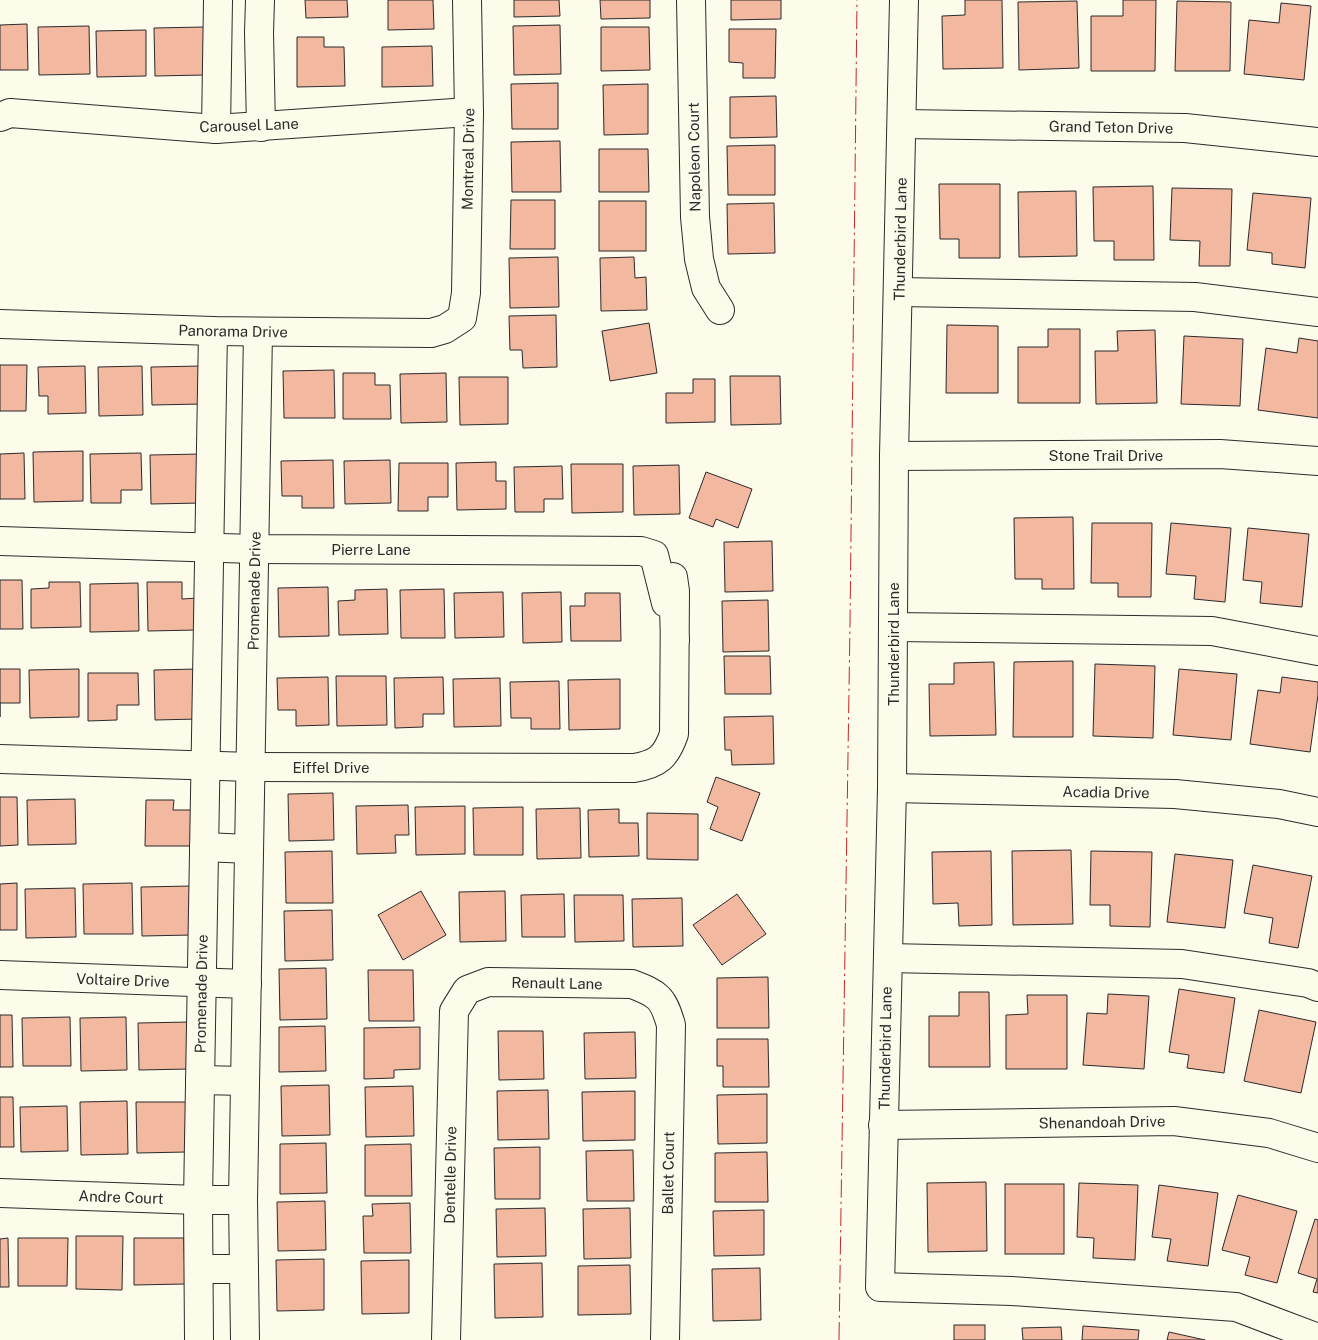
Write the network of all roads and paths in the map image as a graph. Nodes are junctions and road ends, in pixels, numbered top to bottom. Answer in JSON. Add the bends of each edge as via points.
{"nodes":[{"id":1,"x":218,"y":0,"type":"edge"},
{"id":2,"x":260,"y":0,"type":"edge"},
{"id":3,"x":467,"y":0,"type":"edge"},
{"id":4,"x":692,"y":0,"type":"edge"},
{"id":5,"x":904,"y":0,"type":"edge"},
{"id":6,"x":217,"y":33,"type":"junction"},
{"id":7,"x":259,"y":33,"type":"junction"},
{"id":8,"x":469,"y":112,"type":"junction"},
{"id":9,"x":0,"y":118,"type":"edge"},
{"id":10,"x":902,"y":124,"type":"junction"},
{"id":11,"x":261,"y":127,"type":"junction"},
{"id":12,"x":216,"y":129,"type":"junction"},
{"id":13,"x":1318,"y":142,"type":"edge"},
{"id":14,"x":898,"y":292,"type":"junction"},
{"id":15,"x":720,"y":310,"type":"dead end"},
{"id":16,"x":1318,"y":312,"type":"edge"},
{"id":17,"x":462,"y":318,"type":"joint"},
{"id":18,"x":0,"y":324,"type":"edge"},
{"id":19,"x":213,"y":331,"type":"junction"},
{"id":20,"x":258,"y":332,"type":"junction"},
{"id":21,"x":894,"y":456,"type":"junction"},
{"id":22,"x":1318,"y":461,"type":"edge"},
{"id":23,"x":0,"y":541,"type":"edge"},
{"id":24,"x":209,"y":548,"type":"junction"},
{"id":25,"x":254,"y":548,"type":"junction"},
{"id":26,"x":893,"y":627,"type":"junction"},
{"id":27,"x":1318,"y":651,"type":"edge"},
{"id":28,"x":0,"y":758,"type":"edge"},
{"id":29,"x":661,"y":759,"type":"joint"},
{"id":30,"x":205,"y":766,"type":"junction"},
{"id":31,"x":251,"y":767,"type":"junction"},
{"id":32,"x":892,"y":788,"type":"junction"},
{"id":33,"x":1318,"y":812,"type":"edge"},
{"id":34,"x":204,"y":847,"type":"junction"},
{"id":35,"x":249,"y":849,"type":"junction"},
{"id":36,"x":888,"y":958,"type":"junction"},
{"id":37,"x":0,"y":976,"type":"edge"},
{"id":38,"x":201,"y":983,"type":"junction"},
{"id":39,"x":246,"y":984,"type":"junction"},
{"id":40,"x":1318,"y":986,"type":"edge"},
{"id":41,"x":666,"y":1006,"type":"joint"},
{"id":42,"x":454,"y":1011,"type":"joint"},
{"id":43,"x":200,"y":1080,"type":"junction"},
{"id":44,"x":245,"y":1081,"type":"junction"},
{"id":45,"x":883,"y":1125,"type":"junction"},
{"id":46,"x":1318,"y":1148,"type":"edge"},
{"id":47,"x":0,"y":1192,"type":"edge"},
{"id":48,"x":198,"y":1200,"type":"junction"},
{"id":49,"x":243,"y":1200,"type":"junction"},
{"id":50,"x":198,"y":1269,"type":"junction"},
{"id":51,"x":244,"y":1269,"type":"junction"},
{"id":52,"x":1318,"y":1338,"type":"edge"},
{"id":53,"x":199,"y":1340,"type":"edge"},
{"id":54,"x":245,"y":1340,"type":"edge"},
{"id":55,"x":446,"y":1340,"type":"edge"},
{"id":56,"x":665,"y":1340,"type":"edge"}],
"edges":[{"from":1,"to":6,"type":"street"},
{"from":2,"to":7,"type":"street"},
{"from":3,"to":8,"type":"street","name":"Montreal Drive"},
{"from":4,"to":15,"type":"street","name":"Napoleon Court","via":[[695,217],[706,288]]},
{"from":5,"to":10,"type":"street","name":"Thunderbird Lane"},
{"from":6,"to":7,"type":"street"},
{"from":6,"to":12,"type":"street"},
{"from":7,"to":11,"type":"street"},
{"from":8,"to":11,"type":"street","name":"Carousel Lane"},
{"from":8,"to":17,"type":"street","name":"Montreal Drive","via":[[466,293]]},
{"from":9,"to":12,"type":"street","name":"Carousel Lane","via":[[10,113]]},
{"from":10,"to":13,"type":"street","name":"Grand Teton Drive","via":[[1185,128]]},
{"from":10,"to":14,"type":"street","name":"Thunderbird Lane"},
{"from":11,"to":12,"type":"street","name":"Carousel Lane"},
{"from":14,"to":16,"type":"street","via":[[1195,297]]},
{"from":14,"to":21,"type":"street","name":"Thunderbird Lane"},
{"from":17,"to":20,"type":"street","name":"Panorama Drive","via":[[431,333]]},
{"from":18,"to":19,"type":"street","name":"Panorama Drive"},
{"from":19,"to":20,"type":"street","name":"Panorama Drive"},
{"from":19,"to":24,"type":"street","name":"Promenade Drive"},
{"from":20,"to":25,"type":"street","name":"Promenade Drive"},
{"from":21,"to":22,"type":"street","name":"Stone Trail Drive","via":[[1220,454]]},
{"from":21,"to":26,"type":"street","name":"Thunderbird Lane"},
{"from":23,"to":24,"type":"street","name":"Pierre Lane"},
{"from":24,"to":25,"type":"street","name":"Pierre Lane"},
{"from":24,"to":30,"type":"street","name":"Promenade Drive"},
{"from":25,"to":29,"type":"street","name":"Pierre Lane","via":[[641,552],[654,556],[675,641],[674,734]]},
{"from":25,"to":31,"type":"street","name":"Promenade Drive"},
{"from":26,"to":27,"type":"street","via":[[1212,632]]},
{"from":26,"to":32,"type":"street","name":"Thunderbird Lane"},
{"from":28,"to":30,"type":"street","name":"Eiffel Drive"},
{"from":29,"to":31,"type":"street","name":"Eiffel Drive","via":[[648,766],[634,768]]},
{"from":30,"to":31,"type":"street","name":"Eiffel Drive"},
{"from":30,"to":34,"type":"street","name":"Promenade Drive"},
{"from":31,"to":35,"type":"street","name":"Promenade Drive"},
{"from":32,"to":33,"type":"street","name":"Acadia Drive","via":[[1175,794],[1279,804]]},
{"from":32,"to":36,"type":"street","name":"Thunderbird Lane"},
{"from":34,"to":35,"type":"street"},
{"from":34,"to":38,"type":"street","name":"Promenade Drive"},
{"from":35,"to":39,"type":"street","name":"Promenade Drive"},
{"from":36,"to":40,"type":"street","via":[[1182,964]]},
{"from":36,"to":45,"type":"street","name":"Thunderbird Lane"},
{"from":37,"to":38,"type":"street","name":"Voltaire Drive"},
{"from":38,"to":39,"type":"street","name":"Voltaire Drive"},
{"from":38,"to":43,"type":"street","name":"Promenade Drive"},
{"from":39,"to":44,"type":"street","name":"Promenade Drive"},
{"from":41,"to":42,"type":"street","name":"Renault Lane","via":[[654,992],[632,984],[488,982],[467,990]]},
{"from":41,"to":56,"type":"street","name":"Ballet Court","via":[[671,1025]]},
{"from":42,"to":55,"type":"street","name":"Dentelle Drive"},
{"from":43,"to":44,"type":"street"},
{"from":43,"to":48,"type":"street","name":"Promenade Drive"},
{"from":44,"to":49,"type":"street","name":"Promenade Drive"},
{"from":45,"to":46,"type":"street","name":"Shenandoah Drive","via":[[1174,1121],[1269,1133]]},
{"from":45,"to":52,"type":"street","name":"Thunderbird Lane","via":[[880,1287],[1236,1307]]},
{"from":47,"to":48,"type":"street","name":"Andre Court"},
{"from":48,"to":49,"type":"street","name":"Andre Court"},
{"from":48,"to":50,"type":"street","name":"Promenade Drive"},
{"from":49,"to":51,"type":"street","name":"Promenade Drive"},
{"from":50,"to":51,"type":"street"},
{"from":50,"to":53,"type":"street","name":"Promenade Drive"},
{"from":51,"to":54,"type":"street","name":"Promenade Drive"}]}
